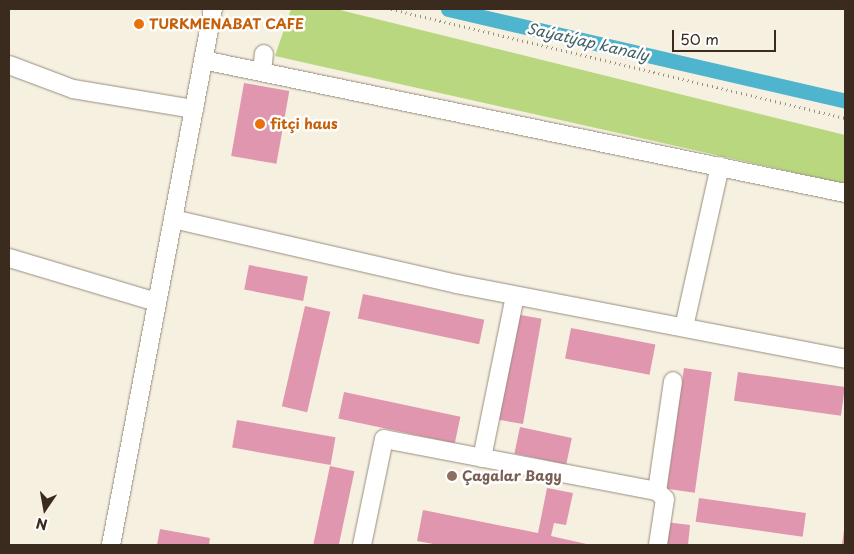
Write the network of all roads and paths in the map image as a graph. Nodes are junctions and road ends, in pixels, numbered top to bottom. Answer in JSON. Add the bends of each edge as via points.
{"nodes":[{"id":1,"x":213,"y":9,"type":"edge"},
{"id":2,"x":391,"y":9,"type":"edge"},
{"id":3,"x":264,"y":54,"type":"dead end"},
{"id":4,"x":203,"y":60,"type":"junction"},
{"id":5,"x":9,"y":65,"type":"edge"},
{"id":6,"x":262,"y":72,"type":"junction"},
{"id":7,"x":194,"y":109,"type":"junction"},
{"id":8,"x":845,"y":118,"type":"edge"},
{"id":9,"x":720,"y":166,"type":"junction"},
{"id":10,"x":845,"y":193,"type":"edge"},
{"id":11,"x":173,"y":219,"type":"junction"},
{"id":12,"x":9,"y":258,"type":"edge"},
{"id":13,"x":515,"y":296,"type":"junction"},
{"id":14,"x":157,"y":302,"type":"junction"},
{"id":15,"x":684,"y":327,"type":"junction"},
{"id":16,"x":845,"y":359,"type":"edge"},
{"id":17,"x":673,"y":381,"type":"dead end"},
{"id":18,"x":482,"y":458,"type":"junction"},
{"id":19,"x":657,"y":490,"type":"junction"},
{"id":20,"x":111,"y":545,"type":"edge"},
{"id":21,"x":362,"y":545,"type":"edge"},
{"id":22,"x":658,"y":545,"type":"edge"}],
"edges":[{"from":1,"to":4,"type":"street"},
{"from":2,"to":8,"type":"path"},
{"from":3,"to":6,"type":"street"},
{"from":4,"to":6,"type":"street"},
{"from":4,"to":7,"type":"street"},
{"from":5,"to":7,"type":"street","via":[[72,89]]},
{"from":6,"to":9,"type":"street"},
{"from":7,"to":11,"type":"street"},
{"from":9,"to":10,"type":"street"},
{"from":9,"to":15,"type":"street"},
{"from":11,"to":13,"type":"street"},
{"from":11,"to":14,"type":"street"},
{"from":12,"to":14,"type":"street"},
{"from":13,"to":15,"type":"street"},
{"from":13,"to":18,"type":"street"},
{"from":14,"to":20,"type":"street"},
{"from":15,"to":16,"type":"street"},
{"from":17,"to":19,"type":"street"},
{"from":18,"to":19,"type":"street"},
{"from":18,"to":21,"type":"street","via":[[384,439]]},
{"from":19,"to":22,"type":"street","via":[[665,499]]}]}
